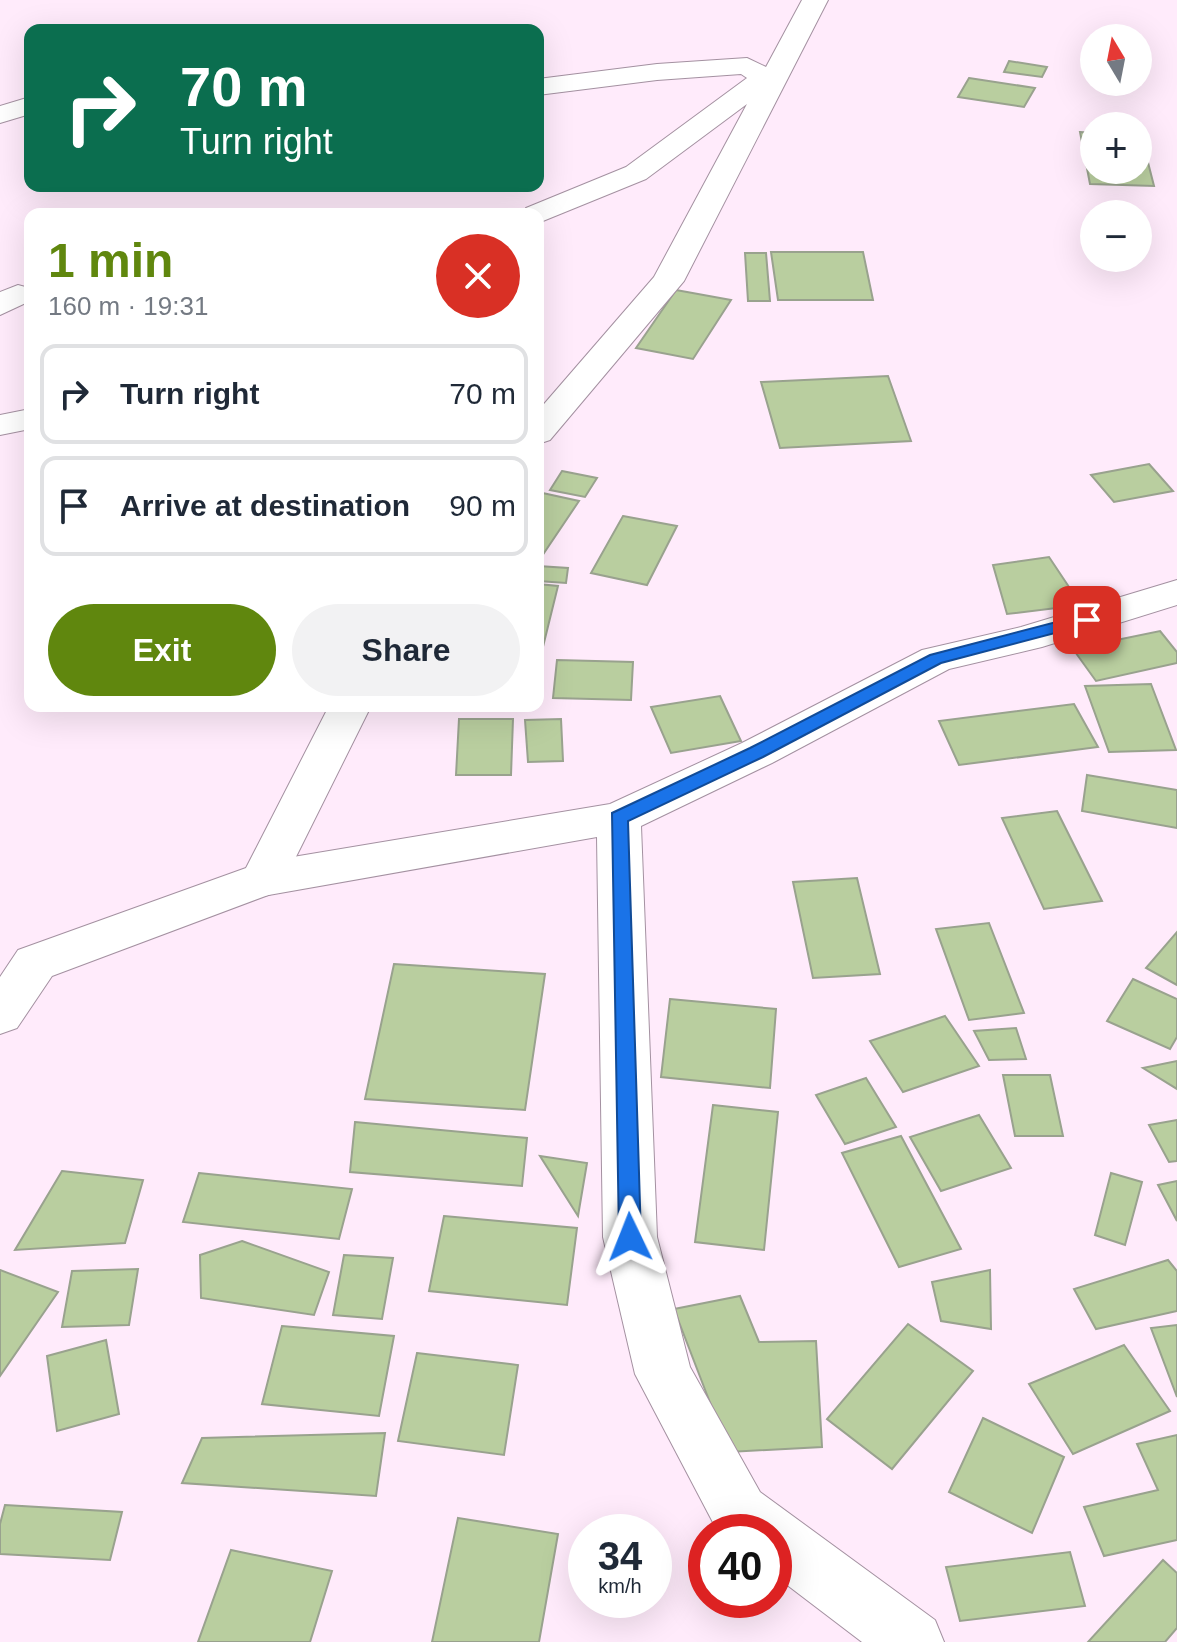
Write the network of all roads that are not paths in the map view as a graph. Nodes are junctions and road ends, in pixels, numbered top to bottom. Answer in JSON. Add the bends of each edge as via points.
{"nodes":[{"id":1,"x":815,"y":0,"type":"edge"},
{"id":2,"x":767,"y":80,"type":"junction"},
{"id":3,"x":544,"y":86,"type":"edge"},
{"id":4,"x":24,"y":107,"type":"edge"},
{"id":5,"x":0,"y":115,"type":"edge"},
{"id":6,"x":544,"y":211,"type":"edge"},
{"id":7,"x":24,"y":420,"type":"edge"},
{"id":8,"x":0,"y":425,"type":"edge"},
{"id":9,"x":544,"y":426,"type":"edge"},
{"id":10,"x":1177,"y":592,"type":"edge"},
{"id":11,"x":347,"y":712,"type":"edge"},
{"id":12,"x":619,"y":818,"type":"junction"},
{"id":13,"x":263,"y":879,"type":"junction"},
{"id":14,"x":0,"y":1015,"type":"edge"},
{"id":15,"x":742,"y":1514,"type":"edge"},
{"id":16,"x":792,"y":1551,"type":"edge"},
{"id":17,"x":913,"y":1642,"type":"edge"}],
"edges":[{"from":1,"to":2,"type":"street"},
{"from":2,"to":3,"type":"street","via":[[747,66]]},
{"from":2,"to":6,"type":"street","via":[[636,173]]},
{"from":2,"to":9,"type":"street","via":[[668,281]]},
{"from":4,"to":5,"type":"street"},
{"from":7,"to":8,"type":"street"},
{"from":10,"to":12,"type":"street","via":[[1028,638],[936,659]]},
{"from":11,"to":13,"type":"street"},
{"from":12,"to":13,"type":"street"},
{"from":12,"to":15,"type":"street","via":[[630,1237],[663,1374]]},
{"from":13,"to":14,"type":"street","via":[[35,963]]},
{"from":16,"to":17,"type":"street"}]}
